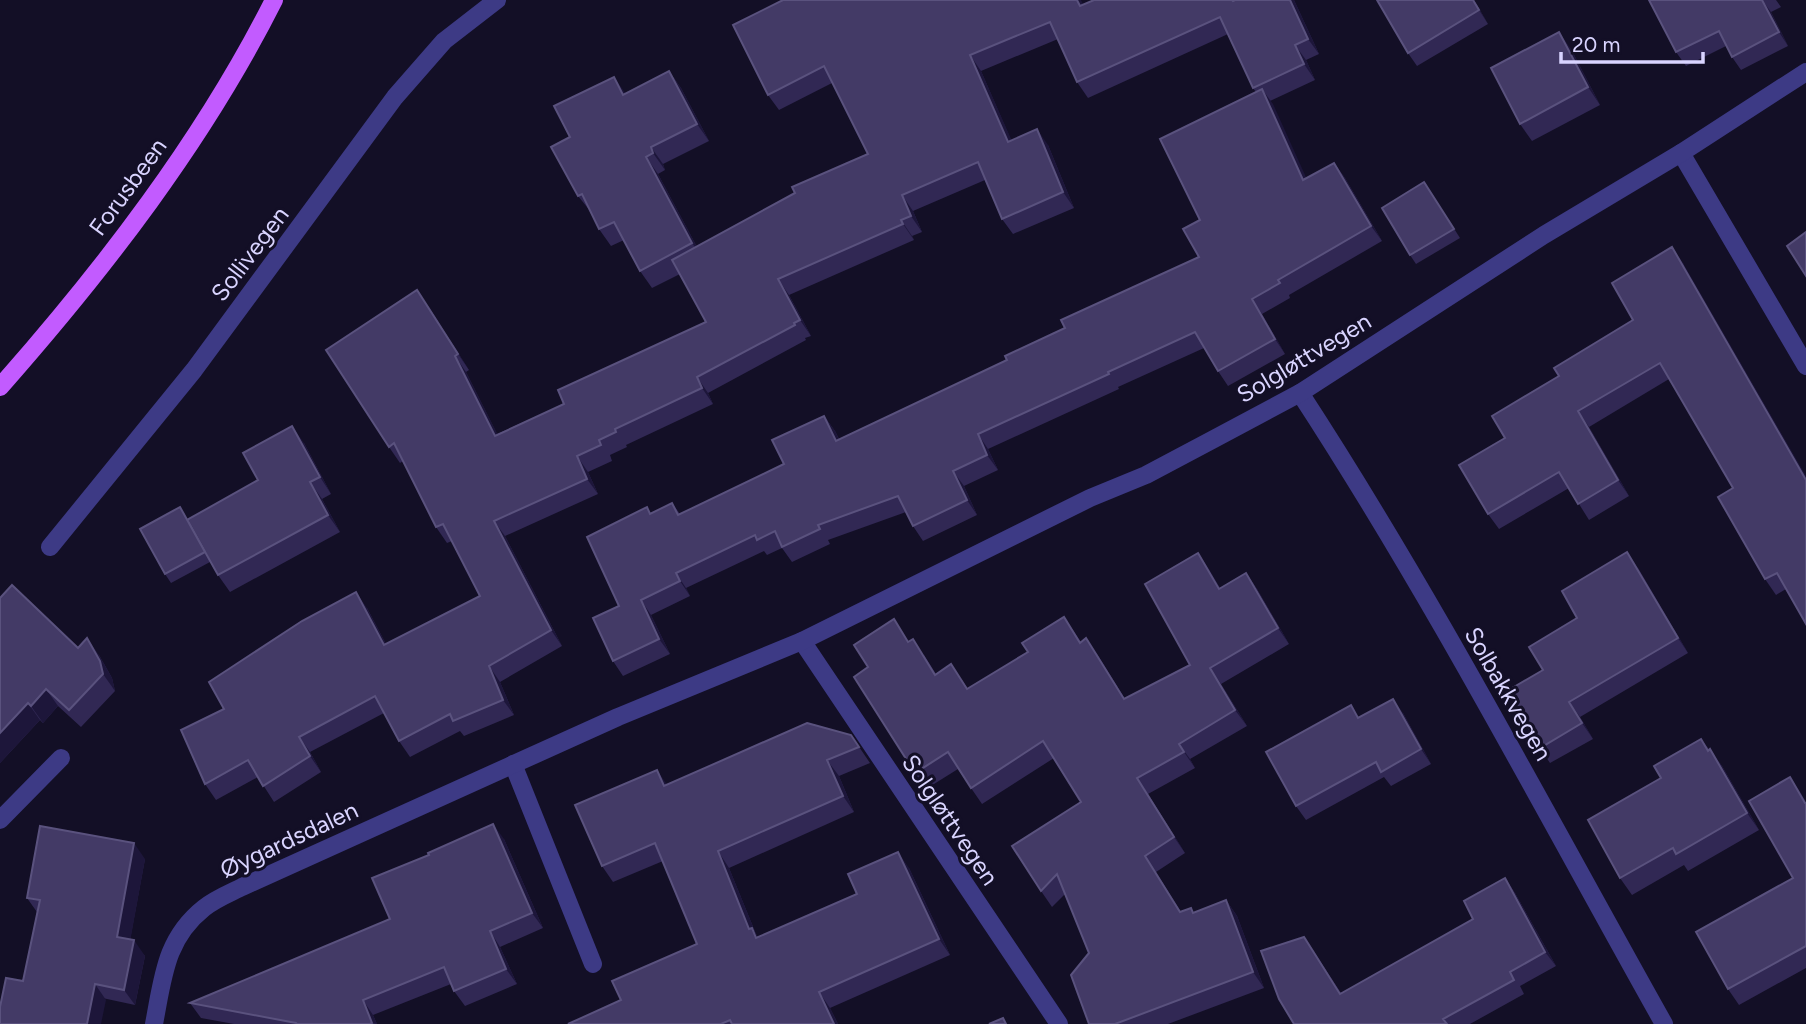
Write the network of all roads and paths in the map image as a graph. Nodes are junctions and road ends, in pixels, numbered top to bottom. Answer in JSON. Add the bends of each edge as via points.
{"nodes":[{"id":1,"x":274,"y":0,"type":"edge"},
{"id":2,"x":497,"y":0,"type":"edge"},
{"id":3,"x":1806,"y":72,"type":"edge"},
{"id":4,"x":1681,"y":153,"type":"junction"},
{"id":5,"x":1806,"y":366,"type":"edge"},
{"id":6,"x":0,"y":387,"type":"edge"},
{"id":7,"x":1300,"y":393,"type":"junction"},
{"id":8,"x":50,"y":547,"type":"dead end"},
{"id":9,"x":802,"y":642,"type":"junction"},
{"id":10,"x":741,"y":666,"type":"joint"},
{"id":11,"x":61,"y":758,"type":"dead end"},
{"id":12,"x":513,"y":764,"type":"junction"},
{"id":13,"x":0,"y":820,"type":"edge"},
{"id":14,"x":593,"y":964,"type":"dead end"},
{"id":15,"x":154,"y":1024,"type":"edge"},
{"id":16,"x":1059,"y":1024,"type":"edge"},
{"id":17,"x":1664,"y":1024,"type":"edge"}],
"edges":[{"from":1,"to":6,"type":"main road","name":"Forusbeen","via":[[199,130],[137,218],[68,310]]},
{"from":2,"to":8,"type":"street","name":"Sollivegen","via":[[444,41],[395,97],[194,370]]},
{"from":3,"to":4,"type":"street","name":"Solgløttvegen"},
{"from":4,"to":5,"type":"street"},
{"from":4,"to":7,"type":"street","name":"Solgløttvegen","via":[[1533,242]]},
{"from":7,"to":9,"type":"street","name":"Solgløttvegen","via":[[1146,475],[1090,498]]},
{"from":7,"to":17,"type":"street","name":"Solbakkvegen","via":[[1422,591]]},
{"from":9,"to":10,"type":"street","name":"Solgløttvegen"},
{"from":9,"to":16,"type":"street","name":"Solgløttvegen"},
{"from":10,"to":12,"type":"street","name":"Øygardsdalen"},
{"from":11,"to":13,"type":"street"},
{"from":12,"to":14,"type":"street"},
{"from":12,"to":15,"type":"street","name":"Øygardsdalen","via":[[205,907],[181,931],[169,952]]}]}
